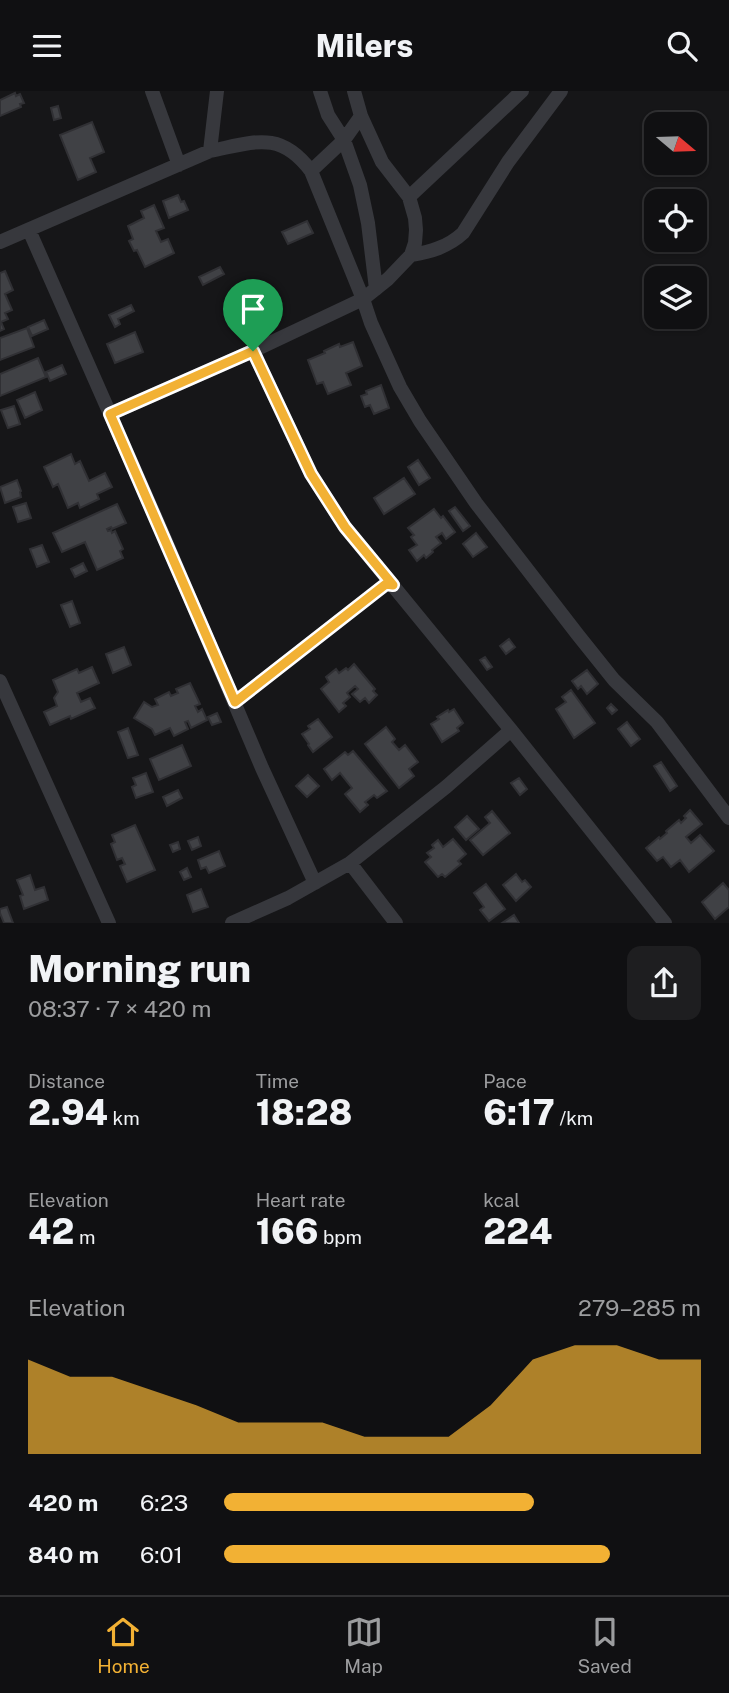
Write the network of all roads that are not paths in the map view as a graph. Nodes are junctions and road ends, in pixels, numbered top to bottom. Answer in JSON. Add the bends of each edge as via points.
{"nodes":[{"id":1,"x":152,"y":91,"type":"edge"},
{"id":2,"x":217,"y":91,"type":"edge"},
{"id":3,"x":320,"y":91,"type":"edge"},
{"id":4,"x":354,"y":91,"type":"edge"},
{"id":5,"x":522,"y":91,"type":"edge"},
{"id":6,"x":561,"y":91,"type":"edge"},
{"id":7,"x":361,"y":116,"type":"junction"},
{"id":8,"x":344,"y":140,"type":"junction"},
{"id":9,"x":210,"y":151,"type":"junction"},
{"id":10,"x":178,"y":165,"type":"junction"},
{"id":11,"x":311,"y":171,"type":"junction"},
{"id":12,"x":409,"y":197,"type":"junction"},
{"id":13,"x":29,"y":230,"type":"junction"},
{"id":14,"x":0,"y":242,"type":"edge"},
{"id":15,"x":411,"y":255,"type":"junction"},
{"id":16,"x":376,"y":289,"type":"junction"},
{"id":17,"x":363,"y":299,"type":"junction"},
{"id":18,"x":253,"y":351,"type":"junction"},
{"id":19,"x":110,"y":414,"type":"junction"},
{"id":20,"x":393,"y":585,"type":"junction"},
{"id":21,"x":0,"y":681,"type":"edge"},
{"id":22,"x":235,"y":702,"type":"junction"},
{"id":23,"x":511,"y":730,"type":"junction"},
{"id":24,"x":729,"y":818,"type":"edge"},
{"id":25,"x":350,"y":863,"type":"junction"},
{"id":26,"x":315,"y":883,"type":"junction"},
{"id":27,"x":109,"y":923,"type":"edge"},
{"id":28,"x":232,"y":923,"type":"edge"},
{"id":29,"x":396,"y":923,"type":"edge"},
{"id":30,"x":665,"y":923,"type":"edge"}],
"edges":[{"from":1,"to":10,"type":"street"},
{"from":2,"to":9,"type":"street"},
{"from":3,"to":8,"type":"street"},
{"from":4,"to":7,"type":"street"},
{"from":5,"to":12,"type":"street"},
{"from":6,"to":15,"type":"street","via":[[463,233],[443,247]]},
{"from":7,"to":8,"type":"street"},
{"from":7,"to":12,"type":"street","via":[[382,162]]},
{"from":8,"to":11,"type":"street"},
{"from":8,"to":16,"type":"street","via":[[360,185]]},
{"from":9,"to":10,"type":"street"},
{"from":9,"to":11,"type":"street","via":[[277,143],[302,159]]},
{"from":10,"to":13,"type":"street"},
{"from":11,"to":17,"type":"street"},
{"from":12,"to":15,"type":"street","via":[[416,230]]},
{"from":13,"to":14,"type":"street"},
{"from":13,"to":19,"type":"street"},
{"from":15,"to":16,"type":"street"},
{"from":16,"to":17,"type":"street"},
{"from":17,"to":18,"type":"street"},
{"from":17,"to":24,"type":"street","via":[[400,387],[476,503],[614,680],[657,722]]},
{"from":18,"to":19,"type":"street"},
{"from":18,"to":20,"type":"street","via":[[311,474],[345,527]]},
{"from":19,"to":22,"type":"street"},
{"from":20,"to":22,"type":"street","via":[[386,584]]},
{"from":20,"to":23,"type":"street"},
{"from":21,"to":27,"type":"street"},
{"from":22,"to":26,"type":"street"},
{"from":23,"to":25,"type":"street"},
{"from":23,"to":30,"type":"street"},
{"from":25,"to":26,"type":"street"},
{"from":25,"to":29,"type":"street"},
{"from":26,"to":28,"type":"street"}]}
